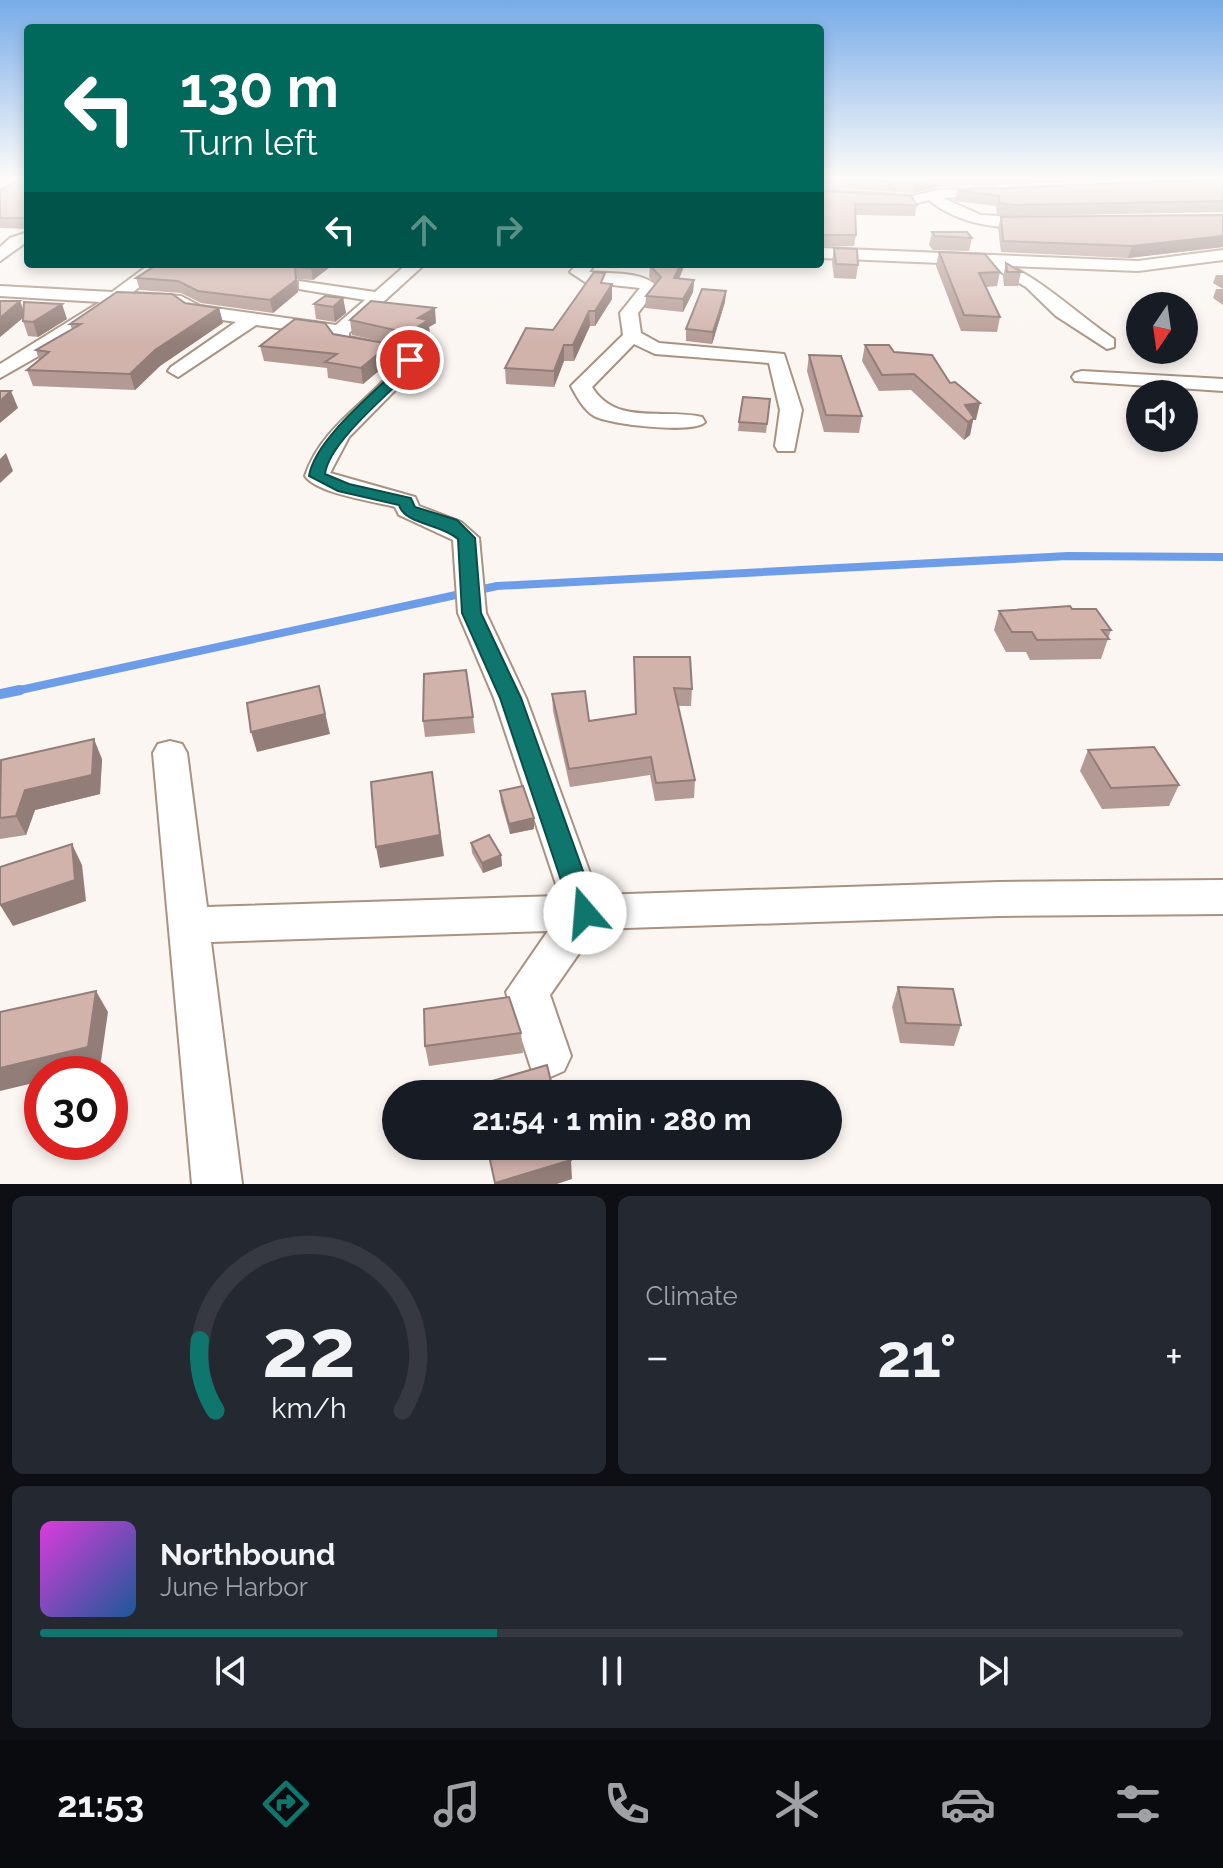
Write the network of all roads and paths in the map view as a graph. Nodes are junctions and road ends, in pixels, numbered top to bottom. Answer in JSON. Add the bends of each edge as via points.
{"nodes":[{"id":1,"x":24,"y":238,"type":"edge"},
{"id":2,"x":824,"y":253,"type":"edge"},
{"id":3,"x":1223,"y":255,"type":"edge"},
{"id":4,"x":0,"y":256,"type":"edge"},
{"id":5,"x":996,"y":262,"type":"junction"},
{"id":6,"x":154,"y":268,"type":"edge"},
{"id":7,"x":412,"y":268,"type":"edge"},
{"id":8,"x":582,"y":268,"type":"edge"},
{"id":9,"x":305,"y":285,"type":"dead end"},
{"id":10,"x":0,"y":291,"type":"edge"},
{"id":11,"x":115,"y":295,"type":"junction"},
{"id":12,"x":377,"y":297,"type":"junction"},
{"id":13,"x":252,"y":319,"type":"junction"},
{"id":14,"x":340,"y":331,"type":"junction"},
{"id":15,"x":632,"y":336,"type":"junction"},
{"id":16,"x":1107,"y":343,"type":"dead end"},
{"id":17,"x":0,"y":352,"type":"edge"},
{"id":18,"x":22,"y":358,"type":"junction"},
{"id":19,"x":178,"y":371,"type":"dead end"},
{"id":20,"x":0,"y":372,"type":"edge"},
{"id":21,"x":1082,"y":377,"type":"dead end"},
{"id":22,"x":1223,"y":385,"type":"edge"},
{"id":23,"x":694,"y":422,"type":"dead end"},
{"id":24,"x":786,"y":446,"type":"dead end"},
{"id":25,"x":170,"y":753,"type":"dead end"},
{"id":26,"x":1223,"y":897,"type":"edge"},
{"id":27,"x":585,"y":913,"type":"junction"},
{"id":28,"x":191,"y":925,"type":"junction"},
{"id":29,"x":548,"y":1056,"type":"dead end"},
{"id":30,"x":217,"y":1184,"type":"edge"}],
"edges":[{"from":1,"to":4,"type":"street"},
{"from":2,"to":5,"type":"street"},
{"from":3,"to":5,"type":"street","via":[[1138,266]]},
{"from":5,"to":16,"type":"street","via":[[1032,283]]},
{"from":6,"to":11,"type":"street"},
{"from":7,"to":12,"type":"street"},
{"from":8,"to":15,"type":"street","via":[[578,272],[585,277],[650,287],[629,313]]},
{"from":9,"to":12,"type":"street"},
{"from":10,"to":11,"type":"street"},
{"from":11,"to":13,"type":"street","via":[[181,301],[195,311]]},
{"from":11,"to":18,"type":"street","via":[[80,325]]},
{"from":12,"to":14,"type":"street"},
{"from":13,"to":14,"type":"street"},
{"from":13,"to":19,"type":"street"},
{"from":14,"to":27,"type":"street","via":[[343,342],[399,352],[410,360],[343,432],[319,464],[317,476],[406,502],[408,510],[451,524],[466,538],[472,613],[510,698]]},
{"from":15,"to":23,"type":"street","via":[[581,386],[587,398],[601,413],[620,419]]},
{"from":15,"to":24,"type":"street","via":[[655,348],[777,358],[791,410]]},
{"from":17,"to":18,"type":"street"},
{"from":18,"to":20,"type":"street"},
{"from":21,"to":22,"type":"street"},
{"from":25,"to":28,"type":"street"},
{"from":26,"to":27,"type":"street"},
{"from":27,"to":28,"type":"street"},
{"from":27,"to":29,"type":"street","via":[[527,992]]},
{"from":28,"to":30,"type":"street"}]}
